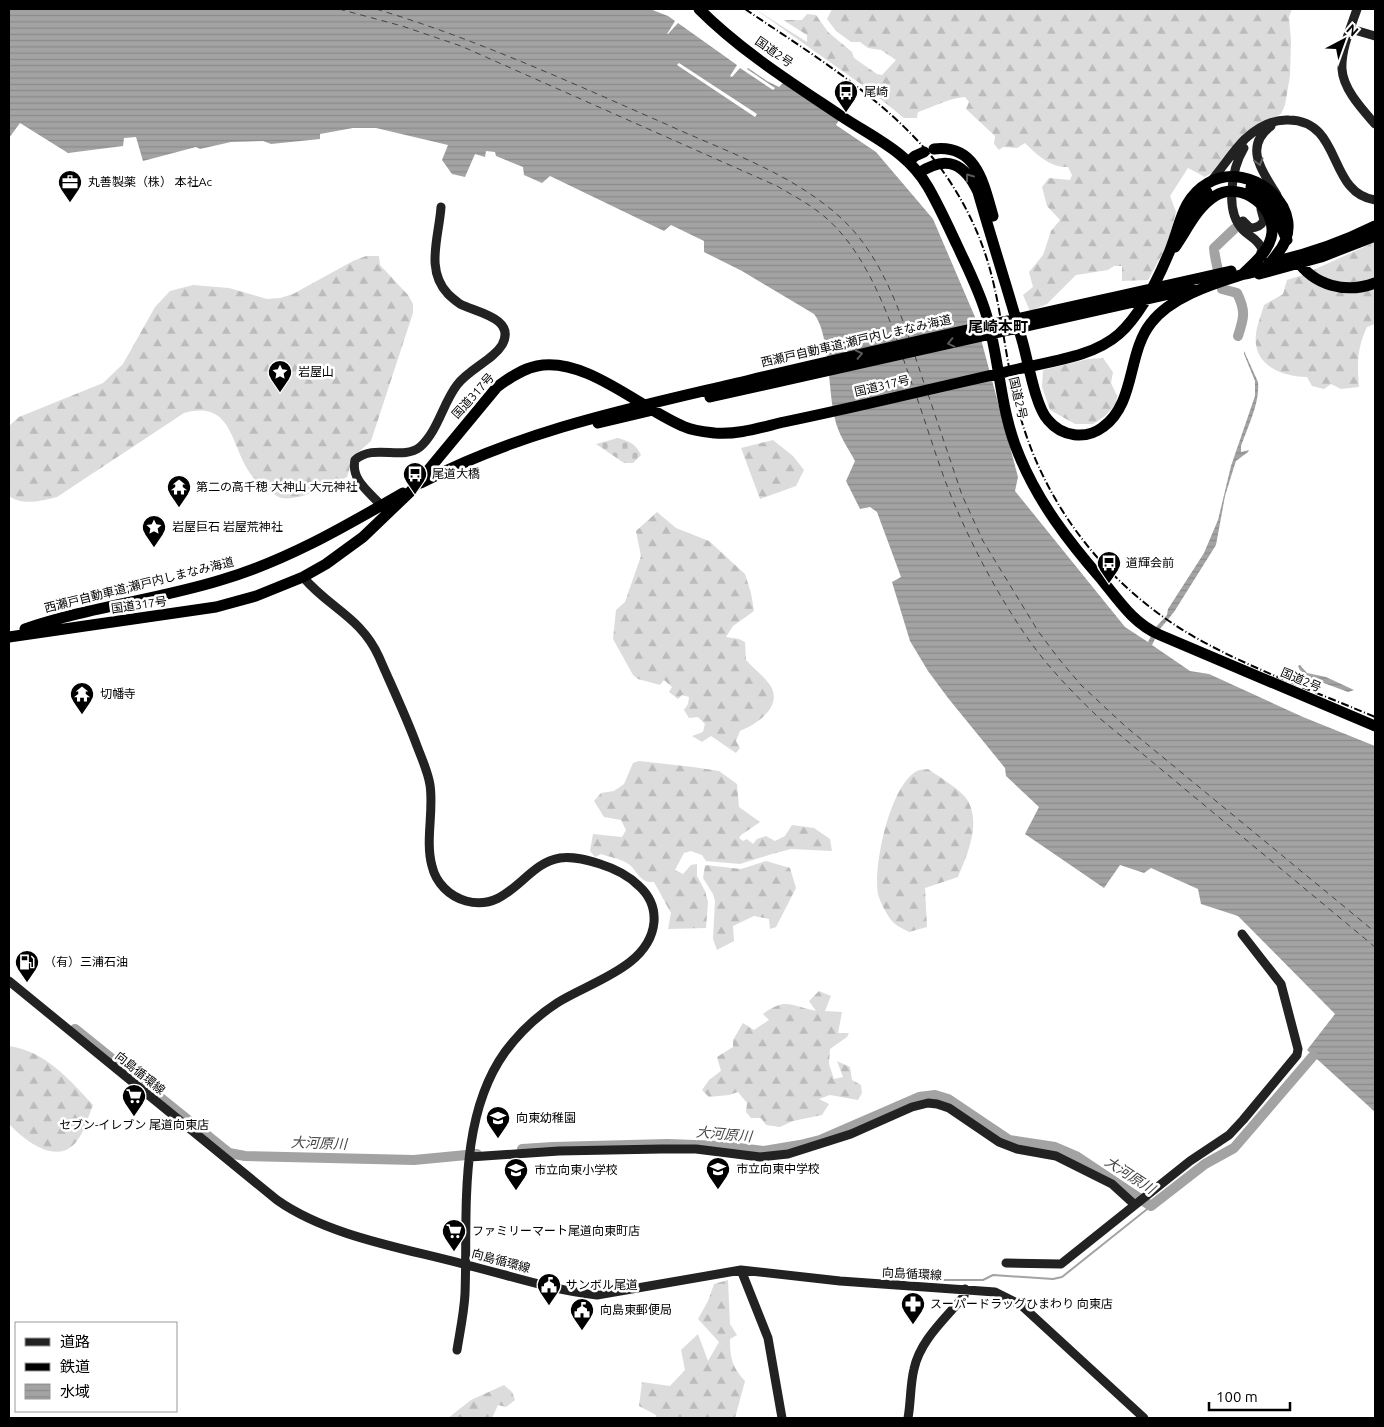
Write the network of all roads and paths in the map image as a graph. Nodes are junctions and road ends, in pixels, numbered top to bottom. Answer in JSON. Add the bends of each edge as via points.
{"nodes":[{"id":1,"x":699,"y":9,"type":"edge"},
{"id":2,"x":1357,"y":9,"type":"edge"},
{"id":3,"x":1351,"y":29,"type":"junction"},
{"id":4,"x":1375,"y":36,"type":"edge"},
{"id":5,"x":1277,"y":121,"type":"junction"},
{"id":6,"x":1375,"y":124,"type":"edge"},
{"id":7,"x":1258,"y":133,"type":"junction"},
{"id":8,"x":909,"y":161,"type":"junction"},
{"id":9,"x":919,"y":173,"type":"junction"},
{"id":10,"x":1211,"y":180,"type":"junction"},
{"id":11,"x":1233,"y":188,"type":"junction"},
{"id":12,"x":1375,"y":200,"type":"edge"},
{"id":13,"x":442,"y":207,"type":"dead end"},
{"id":14,"x":1284,"y":209,"type":"junction"},
{"id":15,"x":1375,"y":226,"type":"edge"},
{"id":16,"x":1375,"y":236,"type":"edge"},
{"id":17,"x":1171,"y":250,"type":"junction"},
{"id":18,"x":1319,"y":254,"type":"junction"},
{"id":19,"x":1258,"y":260,"type":"junction"},
{"id":20,"x":1166,"y":261,"type":"junction"},
{"id":21,"x":1243,"y":274,"type":"junction"},
{"id":22,"x":1375,"y":283,"type":"edge"},
{"id":23,"x":1022,"y":339,"type":"junction"},
{"id":24,"x":388,"y":514,"type":"junction"},
{"id":25,"x":303,"y":577,"type":"junction"},
{"id":26,"x":9,"y":636,"type":"edge"},
{"id":27,"x":1375,"y":726,"type":"edge"},
{"id":28,"x":1242,"y":934,"type":"dead end"},
{"id":29,"x":9,"y":981,"type":"edge"},
{"id":30,"x":470,"y":1157,"type":"junction"},
{"id":31,"x":1135,"y":1205,"type":"junction"},
{"id":32,"x":1006,"y":1263,"type":"dead end"},
{"id":33,"x":465,"y":1264,"type":"junction"},
{"id":34,"x":740,"y":1270,"type":"junction"},
{"id":35,"x":965,"y":1289,"type":"junction"},
{"id":36,"x":457,"y":1350,"type":"dead end"},
{"id":37,"x":782,"y":1418,"type":"edge"},
{"id":38,"x":908,"y":1418,"type":"edge"},
{"id":39,"x":1144,"y":1418,"type":"edge"}],
"edges":[{"from":1,"to":8,"type":"highway","name":"国道2号","via":[[758,59]]},
{"from":2,"to":3,"type":"street"},
{"from":3,"to":4,"type":"street"},
{"from":3,"to":6,"type":"street","via":[[1342,58],[1342,70],[1350,91]]},
{"from":5,"to":7,"type":"street"},
{"from":5,"to":10,"type":"street","via":[[1266,123],[1245,140]]},
{"from":5,"to":12,"type":"street","via":[[1294,120],[1308,123],[1316,129],[1323,136],[1350,188],[1360,196]]},
{"from":5,"to":14,"type":"street","one_way":true,"via":[[1263,133],[1257,154],[1263,174]]},
{"from":7,"to":11,"type":"street","via":[[1239,166],[1235,193],[1243,222],[1250,228],[1262,224],[1264,216],[1260,208]]},
{"from":7,"to":19,"type":"street","via":[[1239,156],[1232,195],[1242,229],[1260,243],[1262,249]]},
{"from":8,"to":9,"type":"highway","name":"国道2号"},
{"from":8,"to":23,"type":"highway","name":"国道317号","via":[[929,150],[951,149],[978,169],[997,232]]},
{"from":23,"to":9,"type":"highway","name":"国道317号","one_way":true,"via":[[973,182],[963,168],[947,163],[931,166]]},
{"from":9,"to":27,"type":"highway","name":"国道2号","via":[[940,209],[977,289],[993,345],[1006,414],[1033,487],[1096,574],[1136,621],[1156,634]]},
{"from":10,"to":11,"type":"highway","name":"国道317号"},
{"from":10,"to":17,"type":"highway","name":"国道317号","via":[[1188,201]]},
{"from":11,"to":14,"type":"highway","name":"国道317号","via":[[1250,180],[1269,190]]},
{"from":11,"to":17,"type":"highway","via":[[1210,190],[1197,203]]},
{"from":11,"to":19,"type":"highway","name":"国道317号","via":[[1260,202],[1269,214],[1273,230],[1268,246]]},
{"from":11,"to":20,"type":"highway","name":"国道317号","via":[[1214,197],[1200,209]]},
{"from":11,"to":22,"type":"highway","via":[[1234,184],[1252,188],[1267,199],[1305,270],[1330,286],[1344,289]]},
{"from":13,"to":24,"type":"street","via":[[434,261],[440,282],[456,301],[495,318],[503,329],[504,340],[496,352],[456,386],[419,447],[409,451],[368,453],[355,460],[357,480]]},
{"from":14,"to":21,"type":"highway","name":"国道317号","via":[[1290,229],[1283,248],[1262,270]]},
{"from":15,"to":18,"type":"highway","name":"西瀬戸自動車道;瀬戸内しまなみ海道"},
{"from":16,"to":18,"type":"highway","name":"西瀬戸自動車道;瀬戸内しまなみ海道"},
{"from":17,"to":20,"type":"highway","name":"国道317号"},
{"from":18,"to":26,"type":"highway","name":"西瀬戸自動車道;瀬戸内しまなみ海道","via":[[1281,260],[1049,317],[865,353],[564,426],[433,477],[320,540],[272,562],[222,580],[65,617]]},
{"from":19,"to":21,"type":"highway","name":"国道317号"},
{"from":20,"to":24,"type":"highway","name":"国道317号","via":[[1134,316],[1100,347],[1057,360],[751,429],[721,433],[686,428],[585,373],[560,366],[536,366],[510,377],[497,387]]},
{"from":21,"to":23,"type":"highway","name":"国道317号","via":[[1199,289],[1151,323],[1141,339],[1118,410],[1092,434],[1062,432],[1045,418]]},
{"from":24,"to":25,"type":"highway","name":"国道317号","via":[[363,537]]},
{"from":25,"to":26,"type":"highway","name":"国道317号","via":[[256,596],[216,607]]},
{"from":25,"to":30,"type":"street","via":[[313,589],[351,618],[380,657],[430,783],[431,865],[446,890],[467,901],[486,902],[505,895],[557,858],[577,858],[627,877],[642,889],[653,906],[653,931],[643,950],[626,965],[546,1010],[506,1051],[484,1091]]},
{"from":28,"to":31,"type":"street","via":[[1281,984],[1298,1049],[1296,1055],[1229,1135]]},
{"from":29,"to":33,"type":"street","name":"向島循環線","via":[[229,1163],[292,1210],[330,1228]]},
{"from":30,"to":31,"type":"street","via":[[661,1149],[696,1149],[760,1157],[788,1154],[851,1134],[928,1103],[948,1108],[1008,1146],[1056,1156],[1112,1184]]},
{"from":30,"to":33,"type":"street","via":[[465,1202]]},
{"from":31,"to":32,"type":"street","via":[[1061,1264]]},
{"from":33,"to":34,"type":"street","name":"向島循環線","via":[[577,1293],[597,1295]]},
{"from":33,"to":36,"type":"street","via":[[464,1310]]},
{"from":34,"to":35,"type":"street","name":"向島循環線","via":[[840,1281]]},
{"from":34,"to":37,"type":"street","via":[[768,1338]]},
{"from":35,"to":38,"type":"street","via":[[964,1296],[919,1354],[911,1382]]},
{"from":35,"to":39,"type":"street","name":"向島循環線","via":[[995,1292],[1021,1305]]}]}
